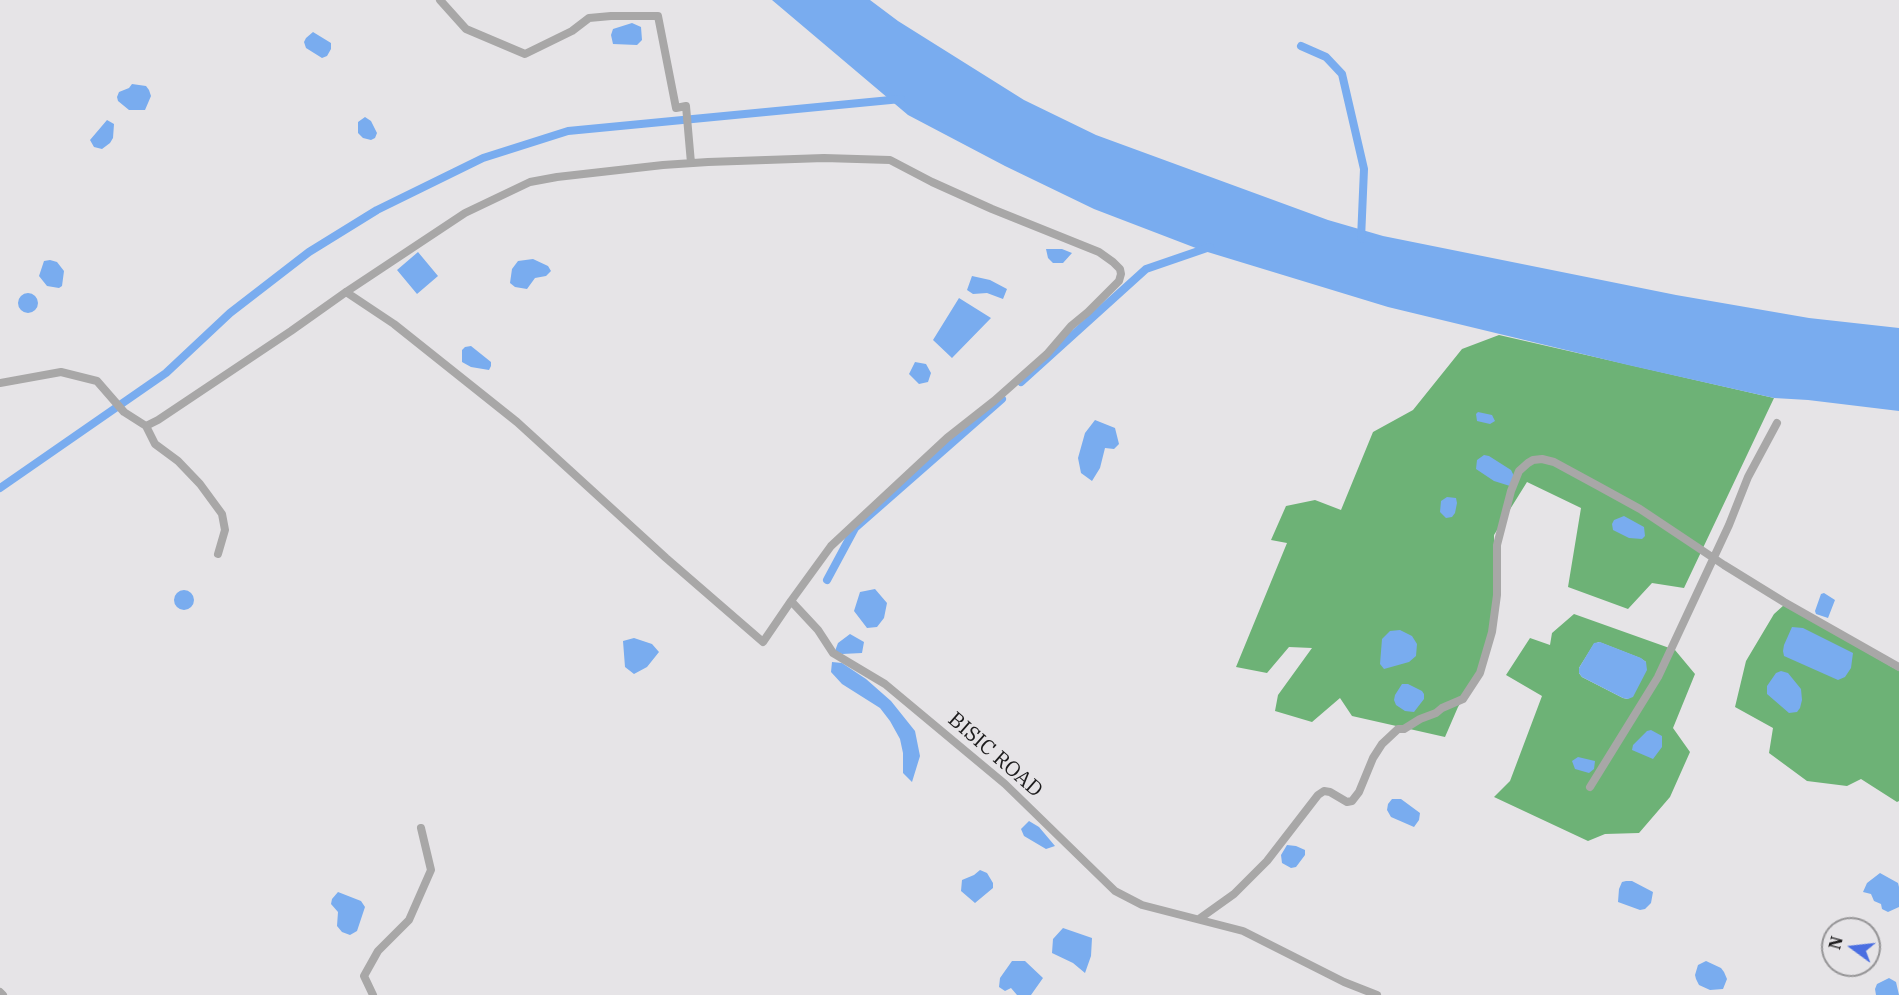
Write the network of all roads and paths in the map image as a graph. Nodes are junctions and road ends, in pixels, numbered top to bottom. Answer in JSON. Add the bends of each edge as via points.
{"nodes":[{"id":1,"x":440,"y":0,"type":"edge"},
{"id":2,"x":691,"y":163,"type":"junction"},
{"id":3,"x":346,"y":292,"type":"junction"},
{"id":4,"x":0,"y":383,"type":"edge"},
{"id":5,"x":1777,"y":423,"type":"dead end"},
{"id":6,"x":146,"y":426,"type":"junction"},
{"id":7,"x":218,"y":554,"type":"dead end"},
{"id":8,"x":1712,"y":557,"type":"junction"},
{"id":9,"x":791,"y":601,"type":"junction"},
{"id":10,"x":1899,"y":667,"type":"edge"},
{"id":11,"x":1590,"y":787,"type":"dead end"},
{"id":12,"x":421,"y":828,"type":"dead end"},
{"id":13,"x":1199,"y":919,"type":"junction"},
{"id":14,"x":373,"y":995,"type":"edge"},
{"id":15,"x":1377,"y":995,"type":"edge"}],
"edges":[{"from":1,"to":2,"type":"street","via":[[466,29],[525,54],[589,18],[658,16],[676,108],[686,106]]},
{"from":2,"to":3,"type":"street","via":[[530,182],[465,213]]},
{"from":2,"to":9,"type":"street","via":[[890,160],[992,209],[1099,252],[1120,269],[1119,280],[1047,354],[947,438],[831,546]]},
{"from":3,"to":6,"type":"street"},
{"from":3,"to":9,"type":"street","via":[[394,324],[518,422],[763,642]]},
{"from":4,"to":6,"type":"street","via":[[61,372],[97,381],[124,412]]},
{"from":5,"to":8,"type":"street"},
{"from":6,"to":7,"type":"street","via":[[155,444],[200,484],[222,513],[225,530]]},
{"from":8,"to":10,"type":"street"},
{"from":8,"to":11,"type":"street","via":[[1658,677]]},
{"from":8,"to":13,"type":"street","via":[[1640,509],[1554,462],[1528,462],[1519,471],[1511,491],[1497,545],[1492,632],[1480,673],[1463,699],[1398,729],[1373,758],[1352,801],[1330,792],[1318,795],[1267,861],[1234,894]]},
{"from":9,"to":13,"type":"street","name":"BISIC ROAD","via":[[833,653],[885,684],[1005,784],[1115,891],[1142,905]]},
{"from":12,"to":14,"type":"street","via":[[431,870],[410,920],[378,951],[364,976]]},
{"from":13,"to":15,"type":"street","name":"BISIC ROAD","via":[[1243,931]]}]}
